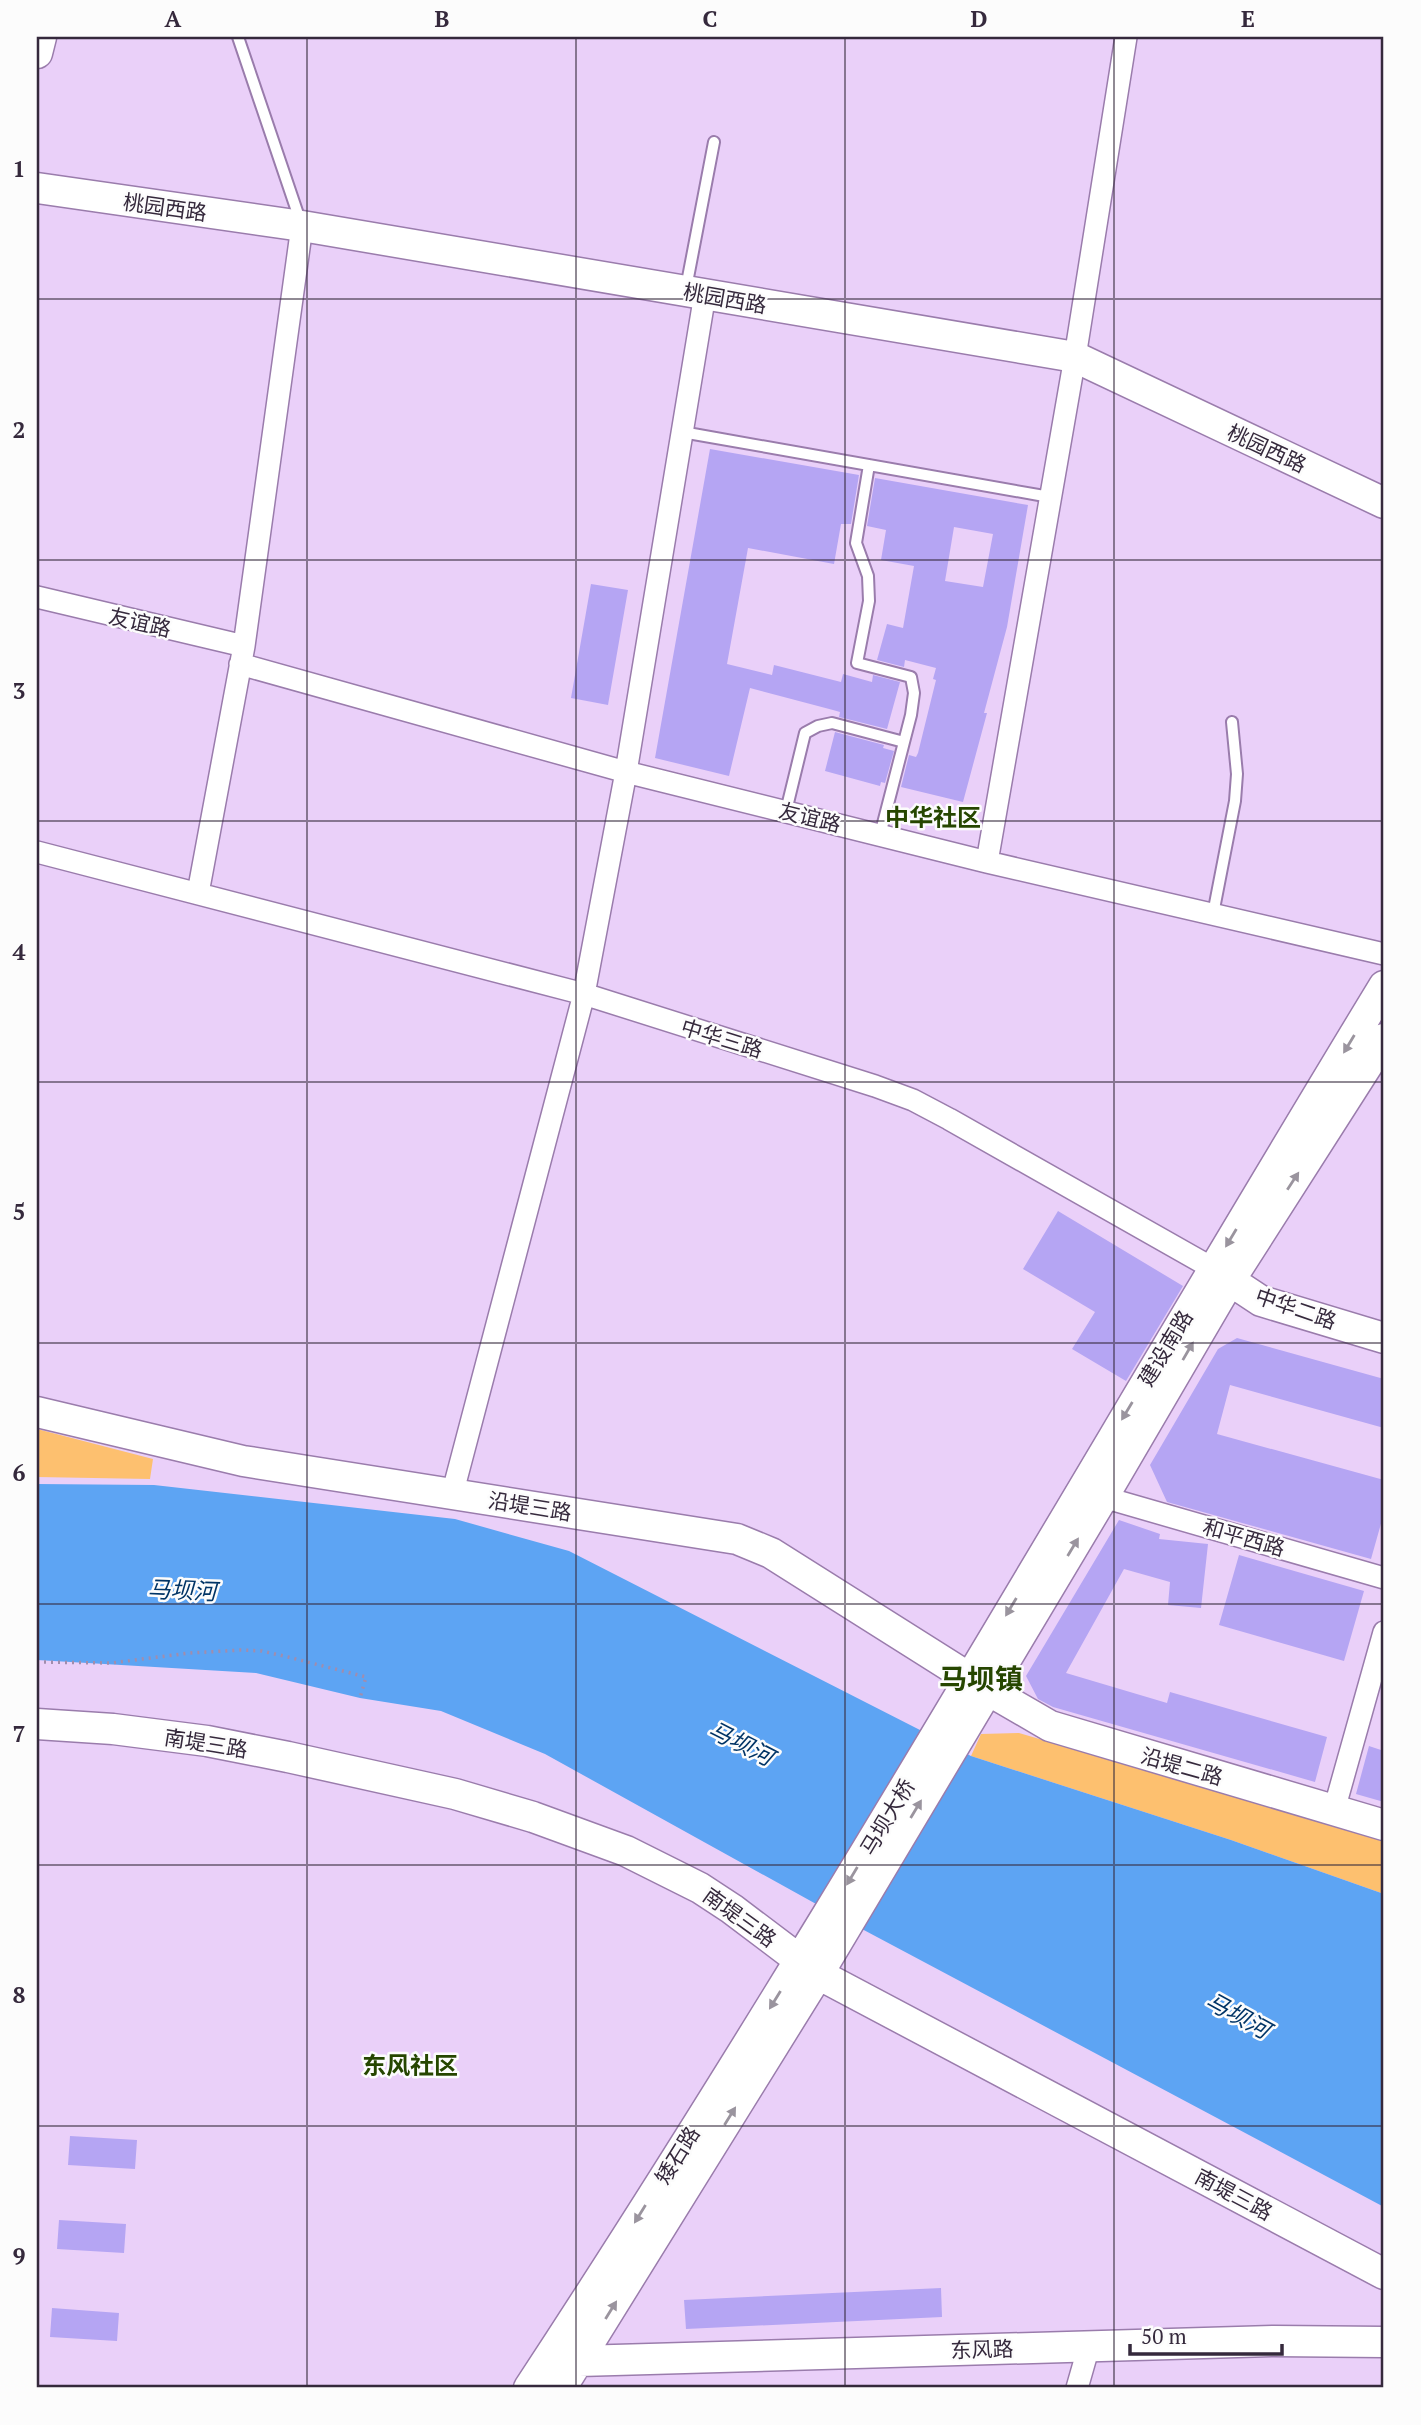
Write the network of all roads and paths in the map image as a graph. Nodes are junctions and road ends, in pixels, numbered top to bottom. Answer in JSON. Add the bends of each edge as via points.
{"nodes":[{"id":1,"x":41,"y":37,"type":"edge"},
{"id":2,"x":238,"y":37,"type":"edge"},
{"id":3,"x":1126,"y":37,"type":"edge"},
{"id":4,"x":37,"y":53,"type":"edge"},
{"id":5,"x":714,"y":142,"type":"dead end"},
{"id":6,"x":37,"y":188,"type":"edge"},
{"id":7,"x":302,"y":226,"type":"junction"},
{"id":8,"x":695,"y":293,"type":"junction"},
{"id":9,"x":1075,"y":357,"type":"junction"},
{"id":10,"x":682,"y":432,"type":"junction"},
{"id":11,"x":869,"y":465,"type":"junction"},
{"id":12,"x":1050,"y":497,"type":"junction"},
{"id":13,"x":1384,"y":503,"type":"edge"},
{"id":14,"x":37,"y":597,"type":"edge"},
{"id":15,"x":242,"y":655,"type":"junction"},
{"id":16,"x":1232,"y":722,"type":"dead end"},
{"id":17,"x":904,"y":742,"type":"junction"},
{"id":18,"x":626,"y":772,"type":"junction"},
{"id":19,"x":786,"y":811,"type":"junction"},
{"id":20,"x":880,"y":835,"type":"junction"},
{"id":21,"x":37,"y":852,"type":"edge"},
{"id":22,"x":987,"y":862,"type":"junction"},
{"id":23,"x":198,"y":893,"type":"junction"},
{"id":24,"x":1213,"y":914,"type":"junction"},
{"id":25,"x":1384,"y":954,"type":"edge"},
{"id":26,"x":1384,"y":986,"type":"edge"},
{"id":27,"x":584,"y":994,"type":"junction"},
{"id":28,"x":1384,"y":1039,"type":"edge"},
{"id":29,"x":1221,"y":1274,"type":"junction"},
{"id":30,"x":1384,"y":1338,"type":"edge"},
{"id":31,"x":37,"y":1412,"type":"edge"},
{"id":32,"x":452,"y":1494,"type":"junction"},
{"id":33,"x":1103,"y":1497,"type":"junction"},
{"id":34,"x":1384,"y":1578,"type":"edge"},
{"id":35,"x":1384,"y":1632,"type":"edge"},
{"id":36,"x":37,"y":1662,"type":"edge"},
{"id":37,"x":978,"y":1684,"type":"junction"},
{"id":38,"x":360,"y":1698,"type":"dead end"},
{"id":39,"x":959,"y":1716,"type":"joint"},
{"id":40,"x":37,"y":1724,"type":"edge"},
{"id":41,"x":1334,"y":1810,"type":"junction"},
{"id":42,"x":1384,"y":1825,"type":"edge"},
{"id":43,"x":834,"y":1927,"type":"joint"},
{"id":44,"x":809,"y":1967,"type":"junction"},
{"id":45,"x":1384,"y":2274,"type":"edge"},
{"id":46,"x":1384,"y":2342,"type":"edge"},
{"id":47,"x":1089,"y":2346,"type":"junction"},
{"id":48,"x":579,"y":2361,"type":"junction"},
{"id":49,"x":529,"y":2388,"type":"edge"},
{"id":50,"x":561,"y":2388,"type":"edge"},
{"id":51,"x":1077,"y":2388,"type":"edge"}],
"edges":[{"from":1,"to":4,"type":"main road"},
{"from":2,"to":7,"type":"lane"},
{"from":3,"to":9,"type":"street"},
{"from":5,"to":8,"type":"lane"},
{"from":6,"to":7,"type":"main road","name":"桃园西路"},
{"from":7,"to":8,"type":"main road","name":"桃园西路"},
{"from":7,"to":15,"type":"street"},
{"from":8,"to":9,"type":"main road","name":"桃园西路"},
{"from":8,"to":10,"type":"street"},
{"from":9,"to":12,"type":"street"},
{"from":9,"to":13,"type":"main road","name":"桃园西路"},
{"from":10,"to":11,"type":"lane"},
{"from":10,"to":18,"type":"street"},
{"from":11,"to":12,"type":"lane"},
{"from":11,"to":17,"type":"lane","via":[[856,542],[868,576],[869,601],[856,663],[911,677],[914,693]]},
{"from":12,"to":22,"type":"street"},
{"from":14,"to":15,"type":"street","name":"友谊路"},
{"from":15,"to":18,"type":"street","name":"友谊路"},
{"from":15,"to":23,"type":"street"},
{"from":16,"to":24,"type":"lane","via":[[1235,801]]},
{"from":17,"to":19,"type":"lane","via":[[832,723],[806,733]]},
{"from":17,"to":20,"type":"lane"},
{"from":18,"to":19,"type":"street","name":"友谊路"},
{"from":18,"to":27,"type":"street"},
{"from":19,"to":20,"type":"street","name":"友谊路"},
{"from":20,"to":22,"type":"street","name":"友谊路"},
{"from":21,"to":23,"type":"street","name":"中华三路"},
{"from":22,"to":24,"type":"street","name":"友谊路"},
{"from":23,"to":27,"type":"street","name":"中华三路"},
{"from":24,"to":25,"type":"street","name":"友谊路"},
{"from":26,"to":29,"type":"main road","name":"建设南路","one_way":true},
{"from":27,"to":29,"type":"street","name":"中华三路","via":[[913,1100]]},
{"from":27,"to":32,"type":"street"},
{"from":29,"to":28,"type":"main road","name":"建设南路","one_way":true},
{"from":29,"to":30,"type":"main road","name":"中华二路","via":[[1261,1301]]},
{"from":33,"to":29,"type":"main road","name":"建设南路","one_way":true},
{"from":29,"to":37,"type":"main road","name":"建设南路","one_way":true},
{"from":31,"to":32,"type":"main road","name":"沿堤三路","via":[[243,1461]]},
{"from":32,"to":37,"type":"main road","name":"沿堤三路","via":[[714,1534],[757,1546]]},
{"from":33,"to":34,"type":"street","name":"和平西路"},
{"from":37,"to":33,"type":"main road","name":"建设南路","one_way":true},
{"from":35,"to":41,"type":"street"},
{"from":36,"to":38,"type":"path","via":[[111,1663],[218,1650],[262,1651],[366,1677]]},
{"from":37,"to":39,"type":"main road","name":"建设南路"},
{"from":37,"to":41,"type":"main road","name":"沿堤二路","via":[[1050,1726]]},
{"from":39,"to":43,"type":"main road","name":"马坝大桥"},
{"from":40,"to":44,"type":"main road","name":"南堤三路","via":[[207,1741],[455,1794],[533,1817],[626,1851],[690,1882]]},
{"from":41,"to":42,"type":"main road","name":"沿堤二路"},
{"from":43,"to":44,"type":"main road","name":"矮石路"},
{"from":44,"to":45,"type":"main road","name":"南堤三路"},
{"from":48,"to":44,"type":"main road","name":"矮石路","one_way":true},
{"from":44,"to":49,"type":"main road","name":"矮石路","one_way":true},
{"from":46,"to":47,"type":"main road","name":"东风路"},
{"from":47,"to":48,"type":"main road","name":"东风路"},
{"from":47,"to":51,"type":"street"},
{"from":48,"to":50,"type":"main road","name":"矮石路"}]}
